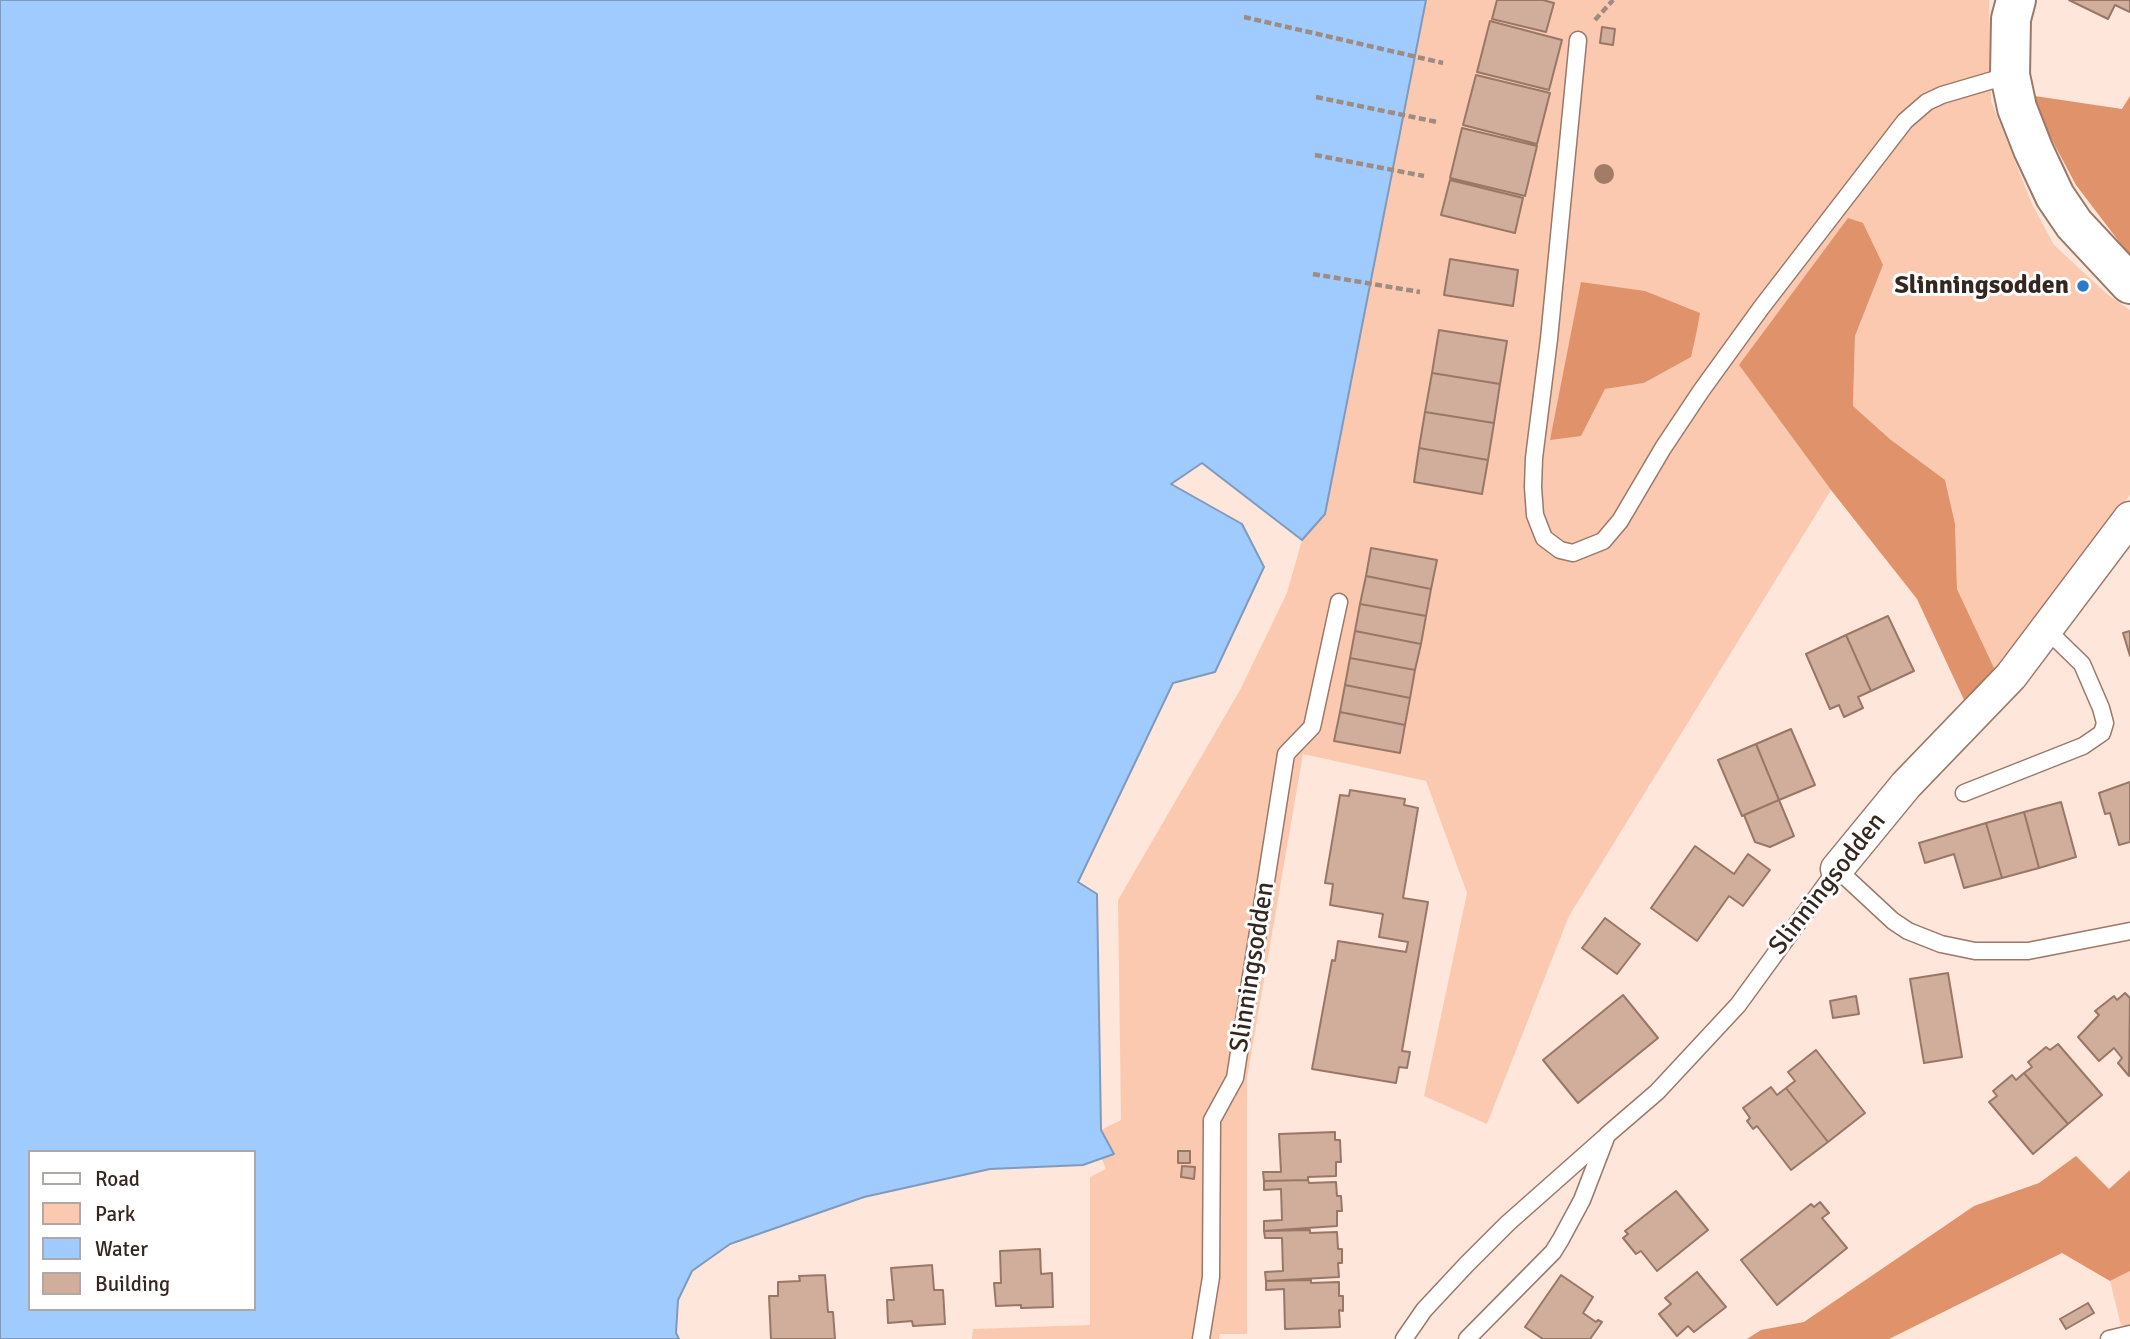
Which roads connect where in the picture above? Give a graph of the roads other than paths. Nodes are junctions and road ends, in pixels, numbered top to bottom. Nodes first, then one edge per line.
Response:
1 (2016, 0) edge
2 (1578, 40) dead end
3 (2010, 75) junction
4 (2130, 284) edge
5 (2130, 518) edge
6 (1339, 602) dead end
7 (2046, 629) junction
8 (1965, 793) dead end
9 (1837, 869) junction
10 (2130, 931) edge
11 (1607, 1135) junction
12 (2130, 1334) edge
13 (1201, 1339) edge
14 (1404, 1339) edge
15 (1467, 1339) edge
16 (2109, 1339) edge

1 - 3 street
2 - 3 lane
3 - 4 street
5 - 7 street, Slinningsodden
6 - 13 lane, Slinningsodden
7 - 8 lane
7 - 9 street, Slinningsodden
9 - 10 lane
9 - 11 lane, Slinningsodden
11 - 14 lane, Slinningsodden
11 - 15 lane, Slinningsodden
12 - 16 lane

